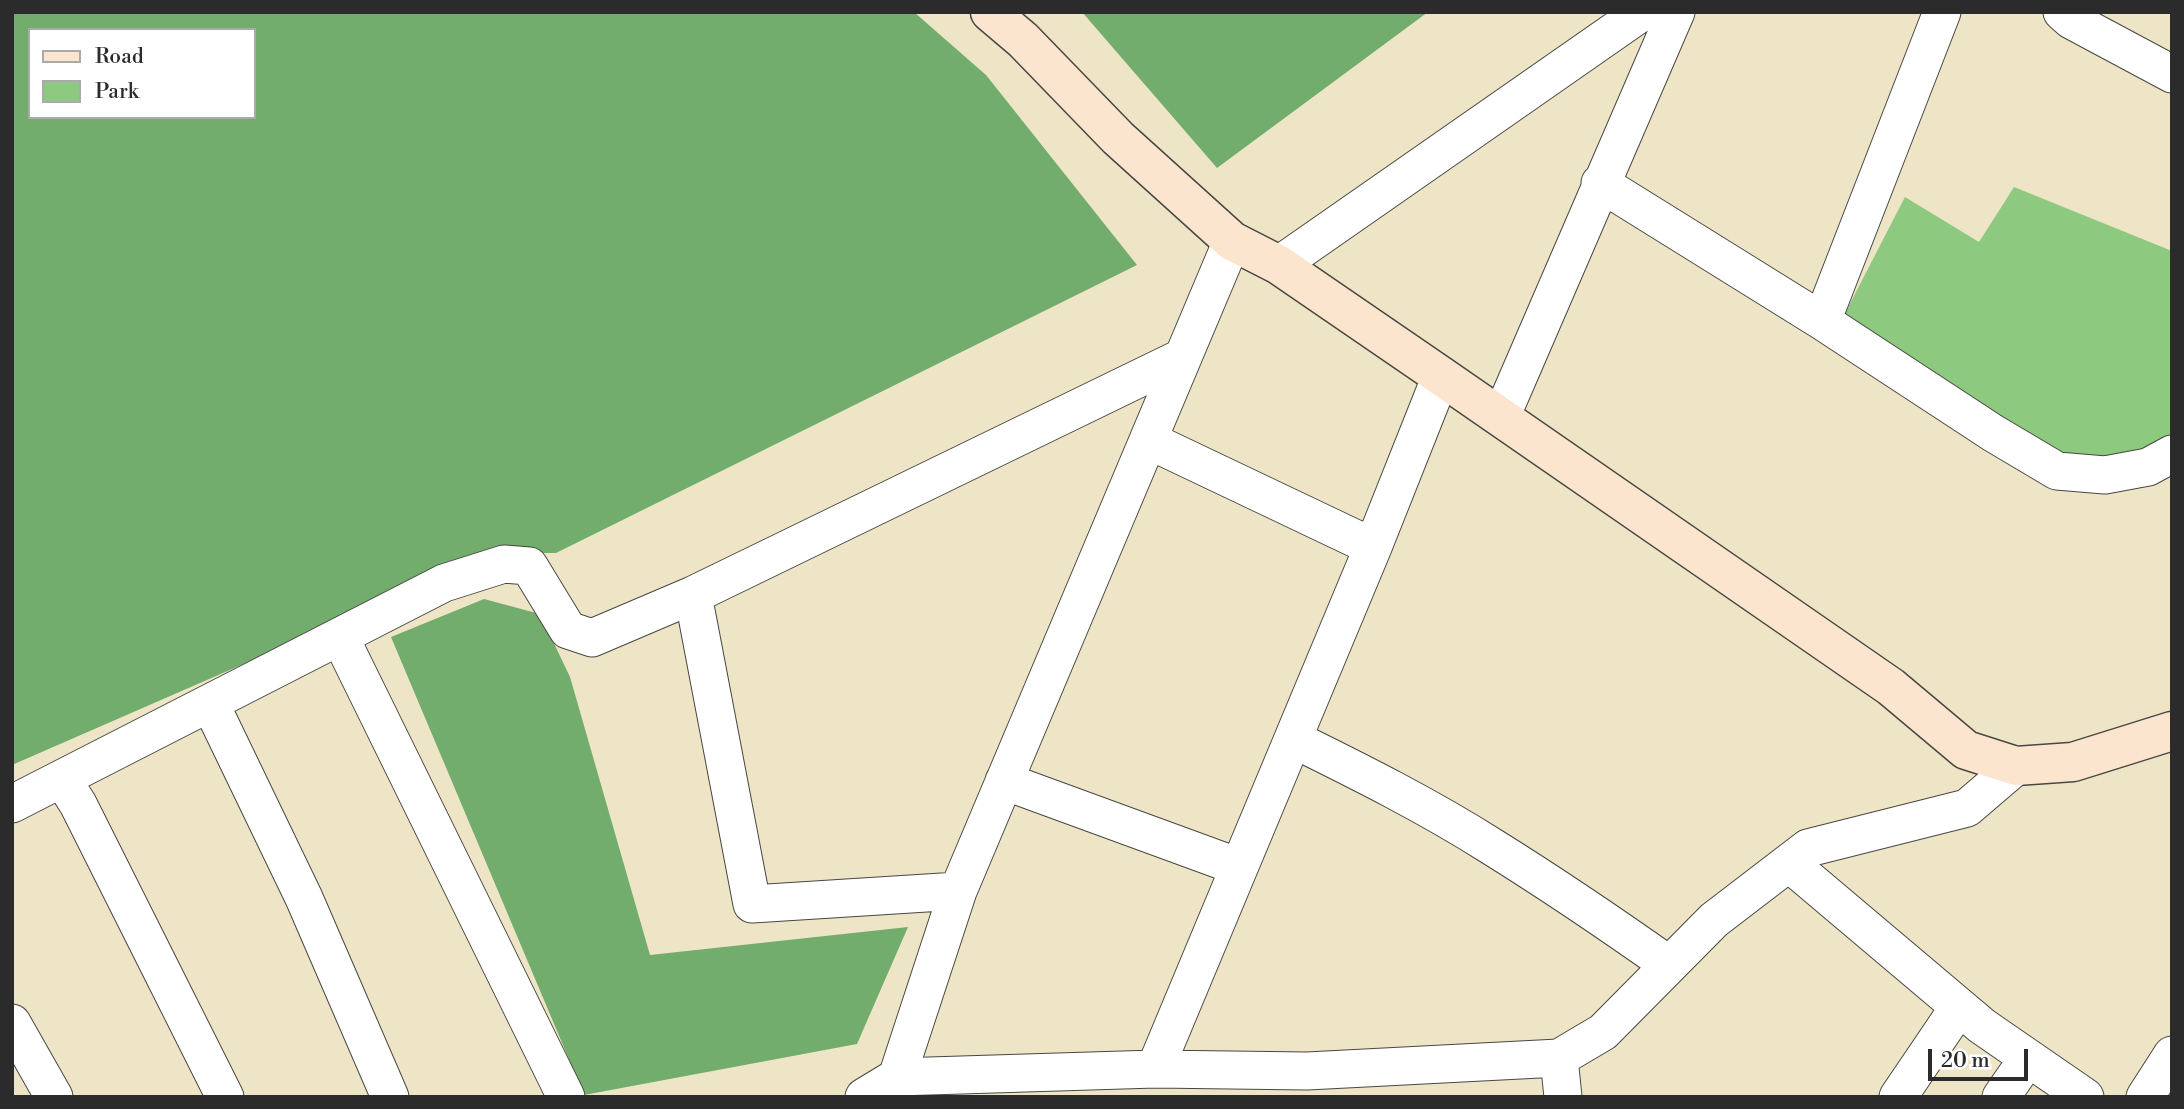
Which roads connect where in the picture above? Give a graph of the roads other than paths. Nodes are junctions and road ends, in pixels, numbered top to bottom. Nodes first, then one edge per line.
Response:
1 (990, 12) edge
2 (1642, 12) edge
3 (1676, 12) edge
4 (1942, 12) edge
5 (2062, 12) edge
6 (2172, 74) edge
7 (1601, 183) junction
8 (1232, 241) junction
9 (1279, 265) junction
10 (1822, 321) junction
11 (1183, 357) junction
12 (1441, 376) junction
13 (1500, 417) junction
14 (1148, 440) junction
15 (2172, 454) edge
16 (1373, 547) junction
17 (693, 595) junction
18 (340, 637) junction
19 (210, 703) junction
20 (2172, 731) edge
21 (1293, 738) junction
22 (2015, 766) junction
23 (62, 779) junction
24 (1004, 781) junction
25 (12, 804) edge
26 (1789, 863) junction
27 (1239, 867) junction
28 (958, 891) junction
29 (1670, 965) junction
30 (1959, 1007) junction
31 (12, 1023) edge
32 (2172, 1055) edge
33 (1559, 1058) junction
34 (2028, 1058) junction
35 (1154, 1069) junction
36 (897, 1077) junction
37 (1314, 1084) edge
38 (54, 1097) edge
39 (225, 1097) edge
40 (390, 1097) edge
41 (566, 1097) edge
42 (864, 1097) edge
43 (1563, 1097) edge
44 (1898, 1097) edge
45 (2001, 1097) edge
46 (2085, 1097) edge
47 (2146, 1097) edge

1 - 8 street
2 - 9 street
3 - 7 street
4 - 10 street
5 - 6 street
7 - 10 street
7 - 13 street
8 - 9 street
8 - 11 street
9 - 12 street
10 - 15 street
11 - 14 street
11 - 17 street
12 - 13 street
12 - 16 street
13 - 22 street
14 - 16 street
14 - 24 street
16 - 21 street
17 - 18 street
17 - 28 street
18 - 19 street
18 - 41 street
19 - 23 street
19 - 40 street
20 - 22 street
21 - 27 street
21 - 29 street
22 - 26 street
23 - 25 street
23 - 39 street
24 - 27 street
24 - 28 street
26 - 29 street
26 - 30 street
27 - 35 street
28 - 36 street
29 - 33 street
30 - 34 street
30 - 44 street
31 - 38 street
32 - 47 street
33 - 37 street
33 - 43 street
34 - 45 street
34 - 46 street
35 - 36 street
35 - 37 street
36 - 42 street

